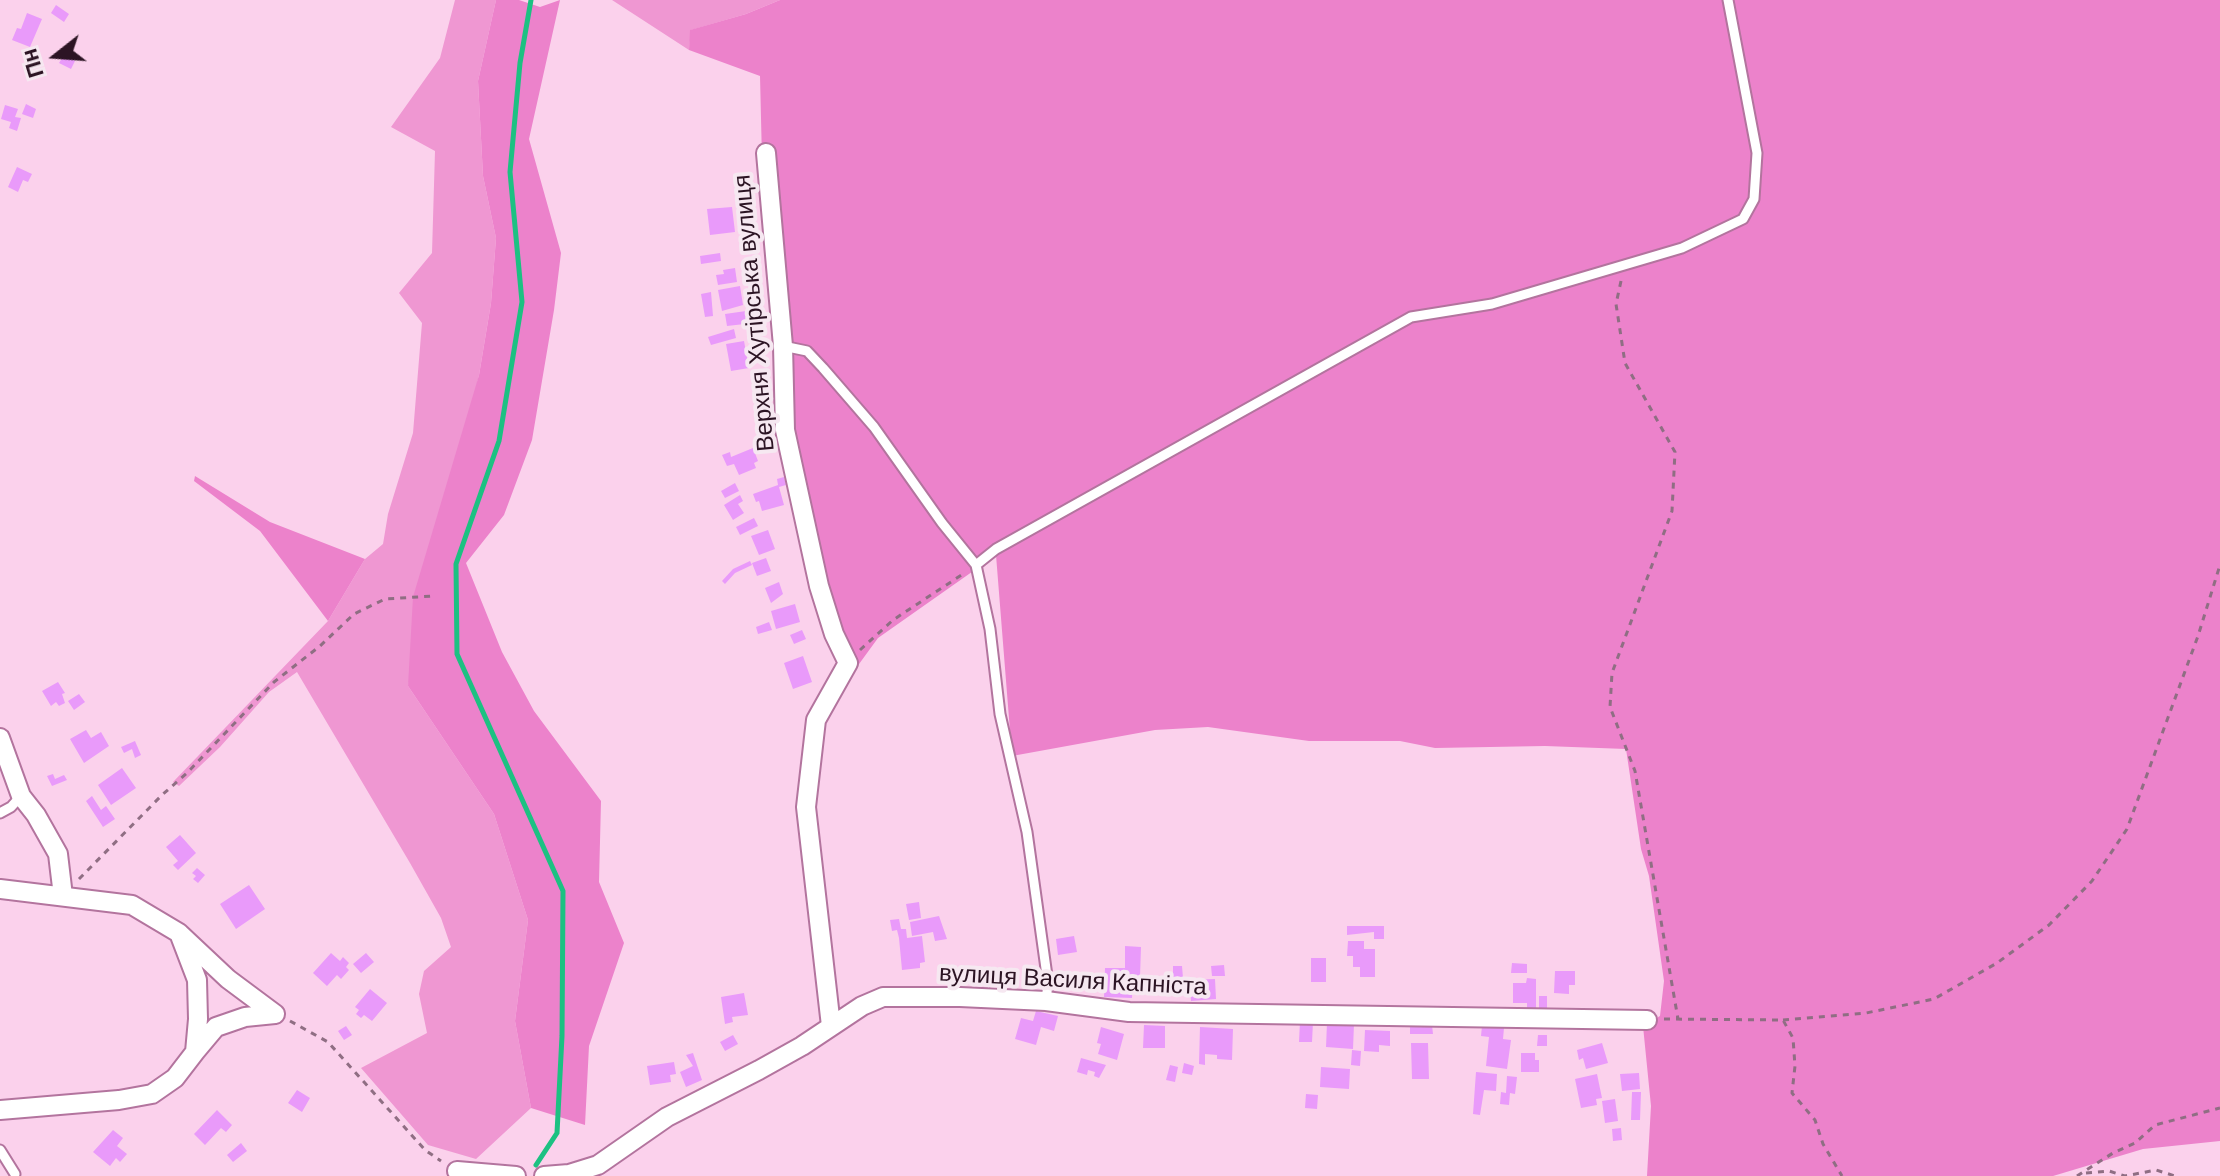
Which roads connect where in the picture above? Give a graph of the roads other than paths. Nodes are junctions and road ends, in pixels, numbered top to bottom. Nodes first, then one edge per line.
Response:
1 (1728, 0) edge
2 (766, 153) dead end
3 (783, 346) junction
4 (976, 565) junction
5 (0, 738) edge
6 (21, 796) junction
7 (0, 813) edge
8 (0, 889) edge
9 (63, 896) junction
10 (179, 933) junction
11 (1046, 1001) junction
12 (1647, 1020) road end
13 (831, 1026) junction
14 (195, 1052) junction
15 (0, 1110) edge
16 (0, 1150) edge
17 (457, 1171) road end
18 (15, 1174) dead end
19 (516, 1176) edge
20 (544, 1176) edge

1 - 4 lane
2 - 3 street, Верхня Хутірська вулиця
3 - 4 lane
3 - 13 street, Верхня Хутірська вулиця
4 - 11 lane
5 - 6 street
6 - 7 lane
6 - 9 street
8 - 9 street
9 - 10 street
10 - 14 street
10 - 14 street
11 - 12 street, вулиця Василя Капніста
11 - 13 street, вулиця Василя Капніста
13 - 20 street, вулиця Василя Капніста
14 - 15 street
16 - 18 lane
17 - 19 street

